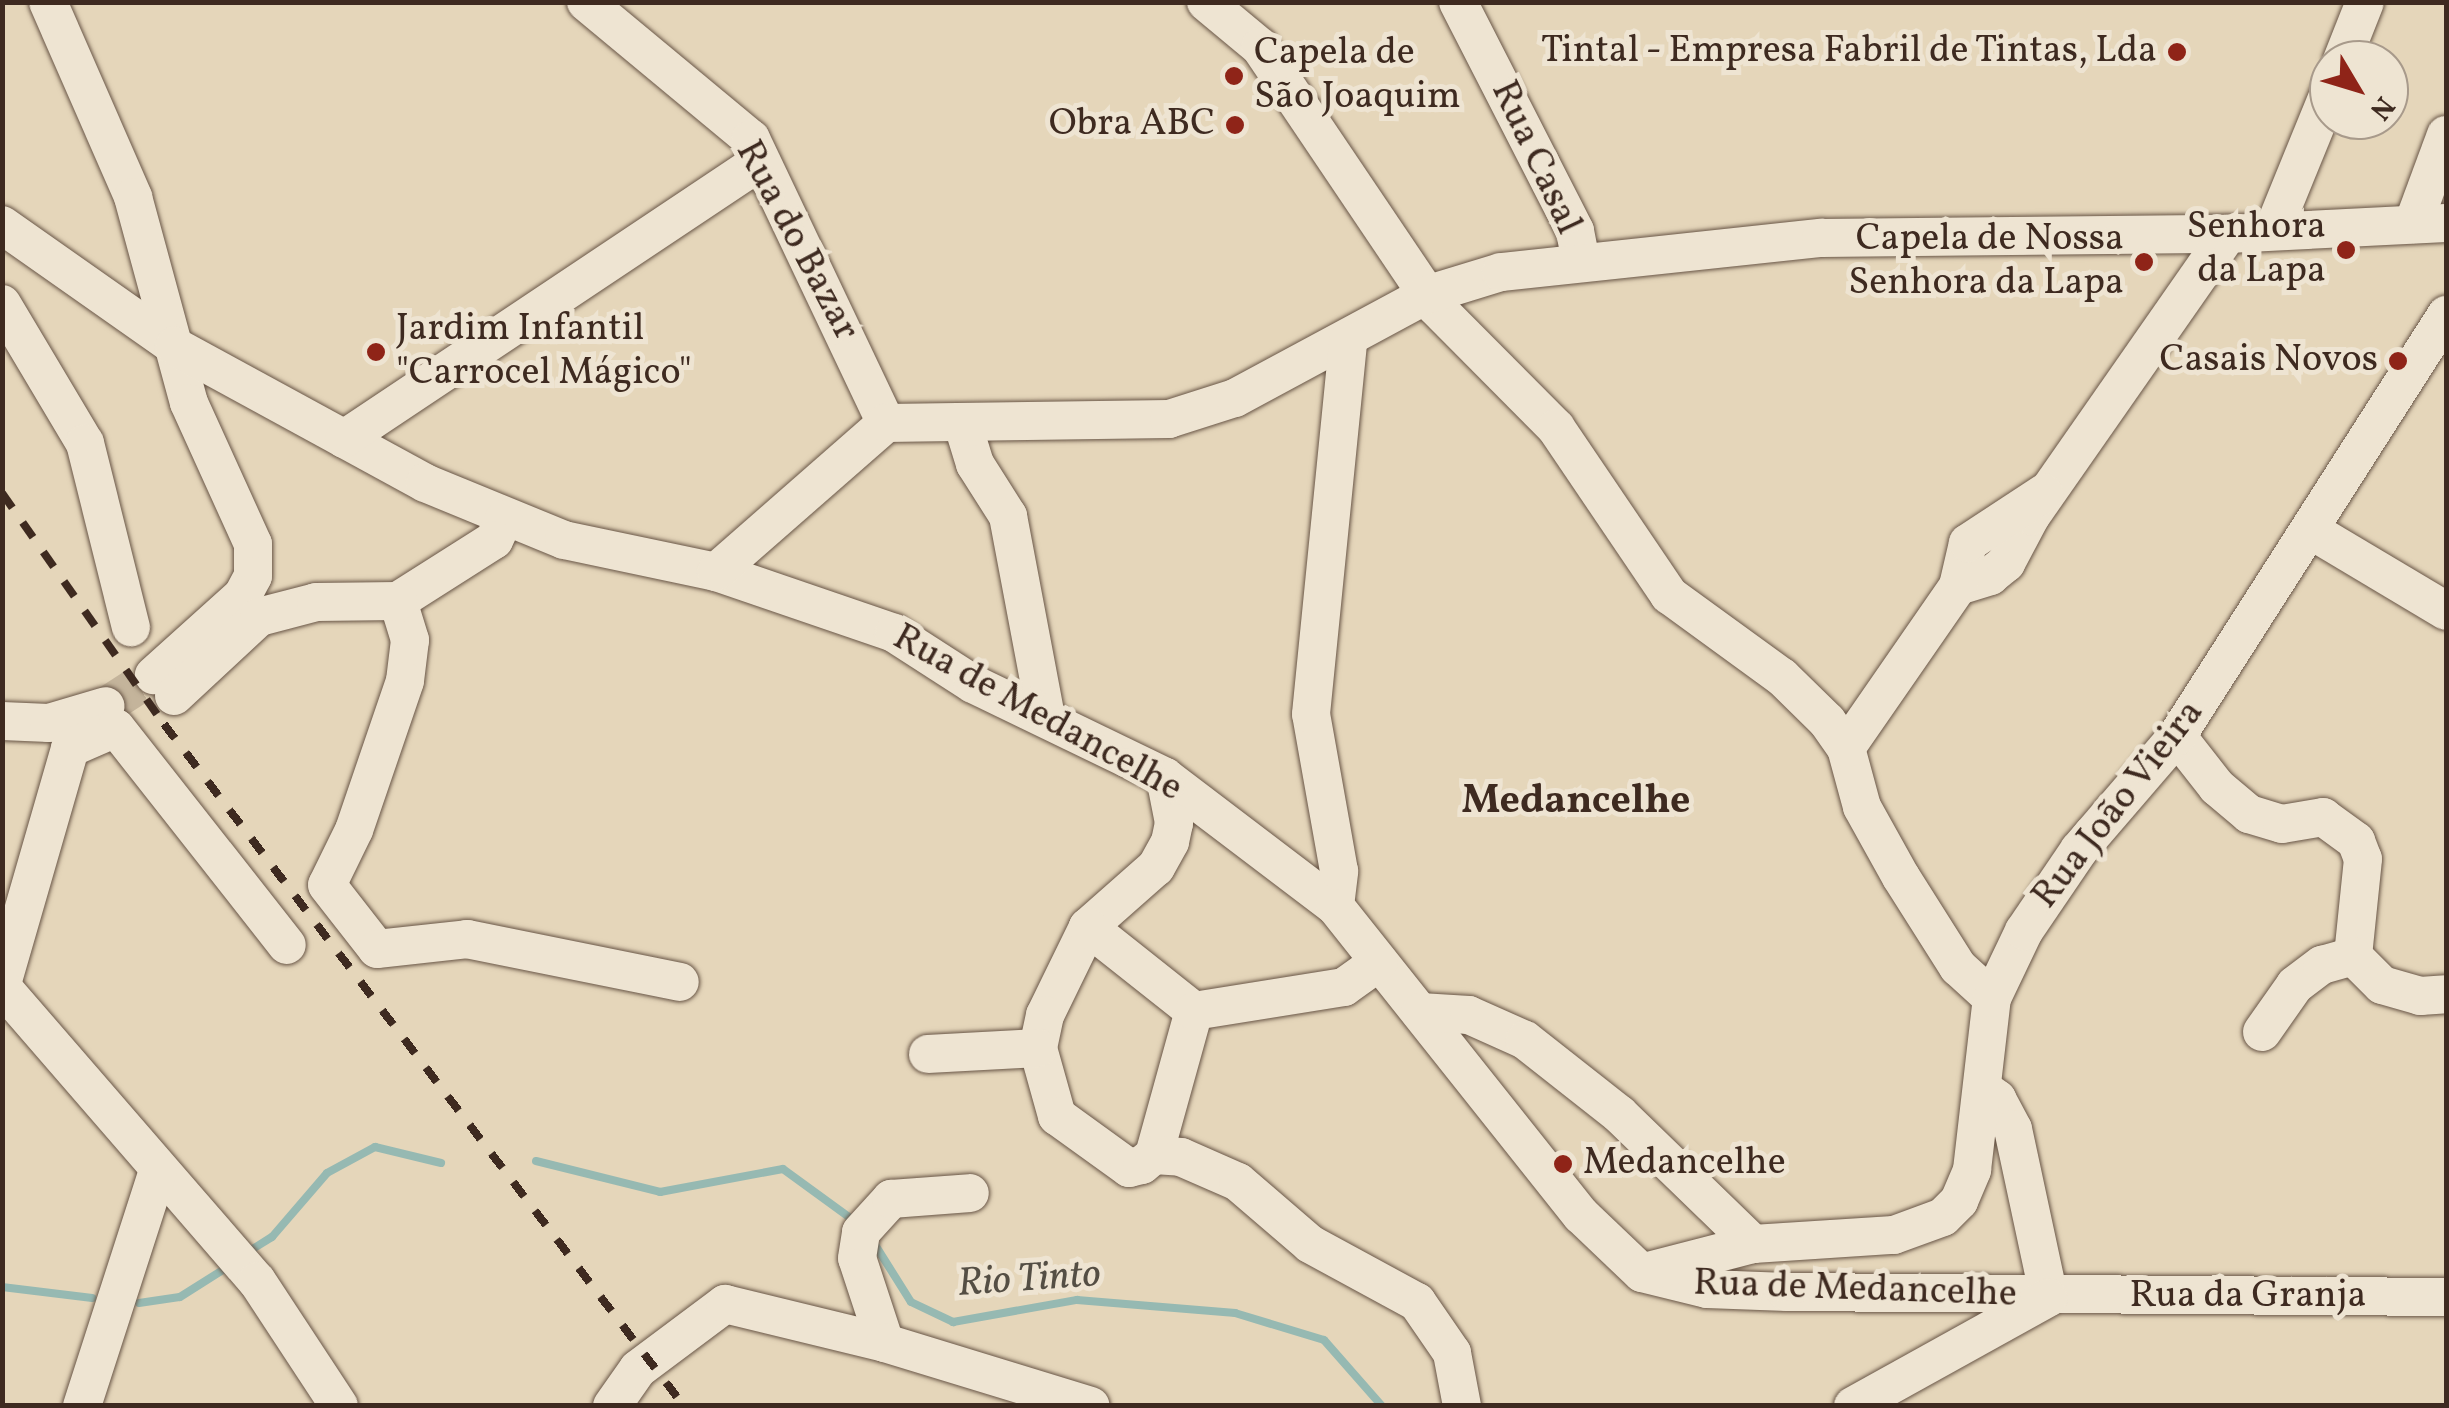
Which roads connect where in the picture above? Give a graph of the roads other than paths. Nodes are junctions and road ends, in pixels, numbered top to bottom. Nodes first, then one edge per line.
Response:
1 (48, 2) edge
2 (586, 2) edge
3 (1206, 2) edge
4 (1458, 2) edge
5 (2366, 2) edge
6 (2350, 40) edge
7 (2446, 135) edge
8 (2310, 140) edge
9 (758, 158) junction
10 (2430, 223) edge
11 (2, 225) edge
12 (2274, 228) junction
13 (2228, 234) junction
14 (1581, 261) junction
15 (1426, 294) junction
16 (2, 304) edge
17 (2446, 316) edge
18 (1348, 341) junction
19 (174, 346) junction
20 (886, 424) junction
21 (963, 425) junction
22 (344, 439) junction
23 (504, 519) junction
24 (2312, 532) junction
25 (716, 572) junction
26 (398, 601) junction
27 (2446, 611) edge
28 (131, 627) dead end
29 (2, 700) edge
30 (106, 706) tunnel mouth
31 (1046, 717) junction
32 (2, 719) edge
33 (2177, 736) junction
34 (2, 740) edge
35 (70, 748) junction
36 (1846, 748) junction
37 (1165, 777) junction
38 (1335, 906) junction
39 (1088, 927) junction
40 (286, 944) dead end
41 (2353, 956) junction
42 (1379, 962) junction
43 (680, 982) dead end
44 (2, 986) edge
45 (2446, 994) edge
46 (1992, 998) junction
47 (1194, 1011) junction
48 (1420, 1012) junction
49 (2262, 1032) dead end
50 (1038, 1048) junction
51 (928, 1054) dead end
52 (1982, 1088) junction
53 (1154, 1155) junction
54 (158, 1170) junction
55 (970, 1193) dead end
56 (1753, 1244) junction
57 (1642, 1273) junction
58 (2049, 1297) junction
59 (2446, 1297) edge
60 (885, 1343) junction
61 (619, 1394) edge
62 (82, 1406) edge
63 (339, 1406) edge
64 (1090, 1406) edge
65 (1462, 1406) edge
66 (1853, 1406) edge

1 - 19 street
2 - 9 street, Rua do Bazar
3 - 15 street
4 - 14 street, Rua Casal
5 - 6 street
7 - 10 street
8 - 12 street
9 - 20 street, Rua do Bazar
9 - 22 street
10 - 12 street
11 - 19 street, Rua de Medancelhe
12 - 13 street
13 - 14 street
13 - 36 street
14 - 15 street
15 - 18 street
15 - 36 street
16 - 28 street
17 - 24 street, Rua João Vieira
18 - 21 street
18 - 38 street
19 - 22 street, Rua de Medancelhe
19 - 26 street
20 - 21 street
20 - 25 street
21 - 31 street
22 - 23 street, Rua de Medancelhe
23 - 25 street, Rua de Medancelhe
23 - 26 street
24 - 27 street
24 - 33 street, Rua João Vieira
25 - 31 street, Rua de Medancelhe
26 - 43 street
29 - 32 street
30 - 32 street
31 - 37 street, Rua de Medancelhe
33 - 41 street
33 - 46 street, Rua João Vieira
34 - 35 street
35 - 40 street
35 - 44 street
36 - 46 street
37 - 38 street, Rua de Medancelhe
37 - 39 street
38 - 42 street, Rua de Medancelhe
39 - 47 street
39 - 50 street
41 - 45 street
41 - 49 street
42 - 47 street
42 - 48 street, Rua de Medancelhe
44 - 54 street
46 - 52 street, Rua João Vieira
47 - 53 street
48 - 56 street
48 - 57 street, Rua de Medancelhe
50 - 51 street
50 - 53 street
52 - 56 street, Rua João Vieira
52 - 58 street
53 - 65 street
54 - 62 street
54 - 63 street
55 - 60 street
56 - 57 street, Rua João Vieira
57 - 58 street, Rua de Medancelhe
58 - 59 street, Rua da Granja
58 - 66 street
60 - 61 street
60 - 64 street

